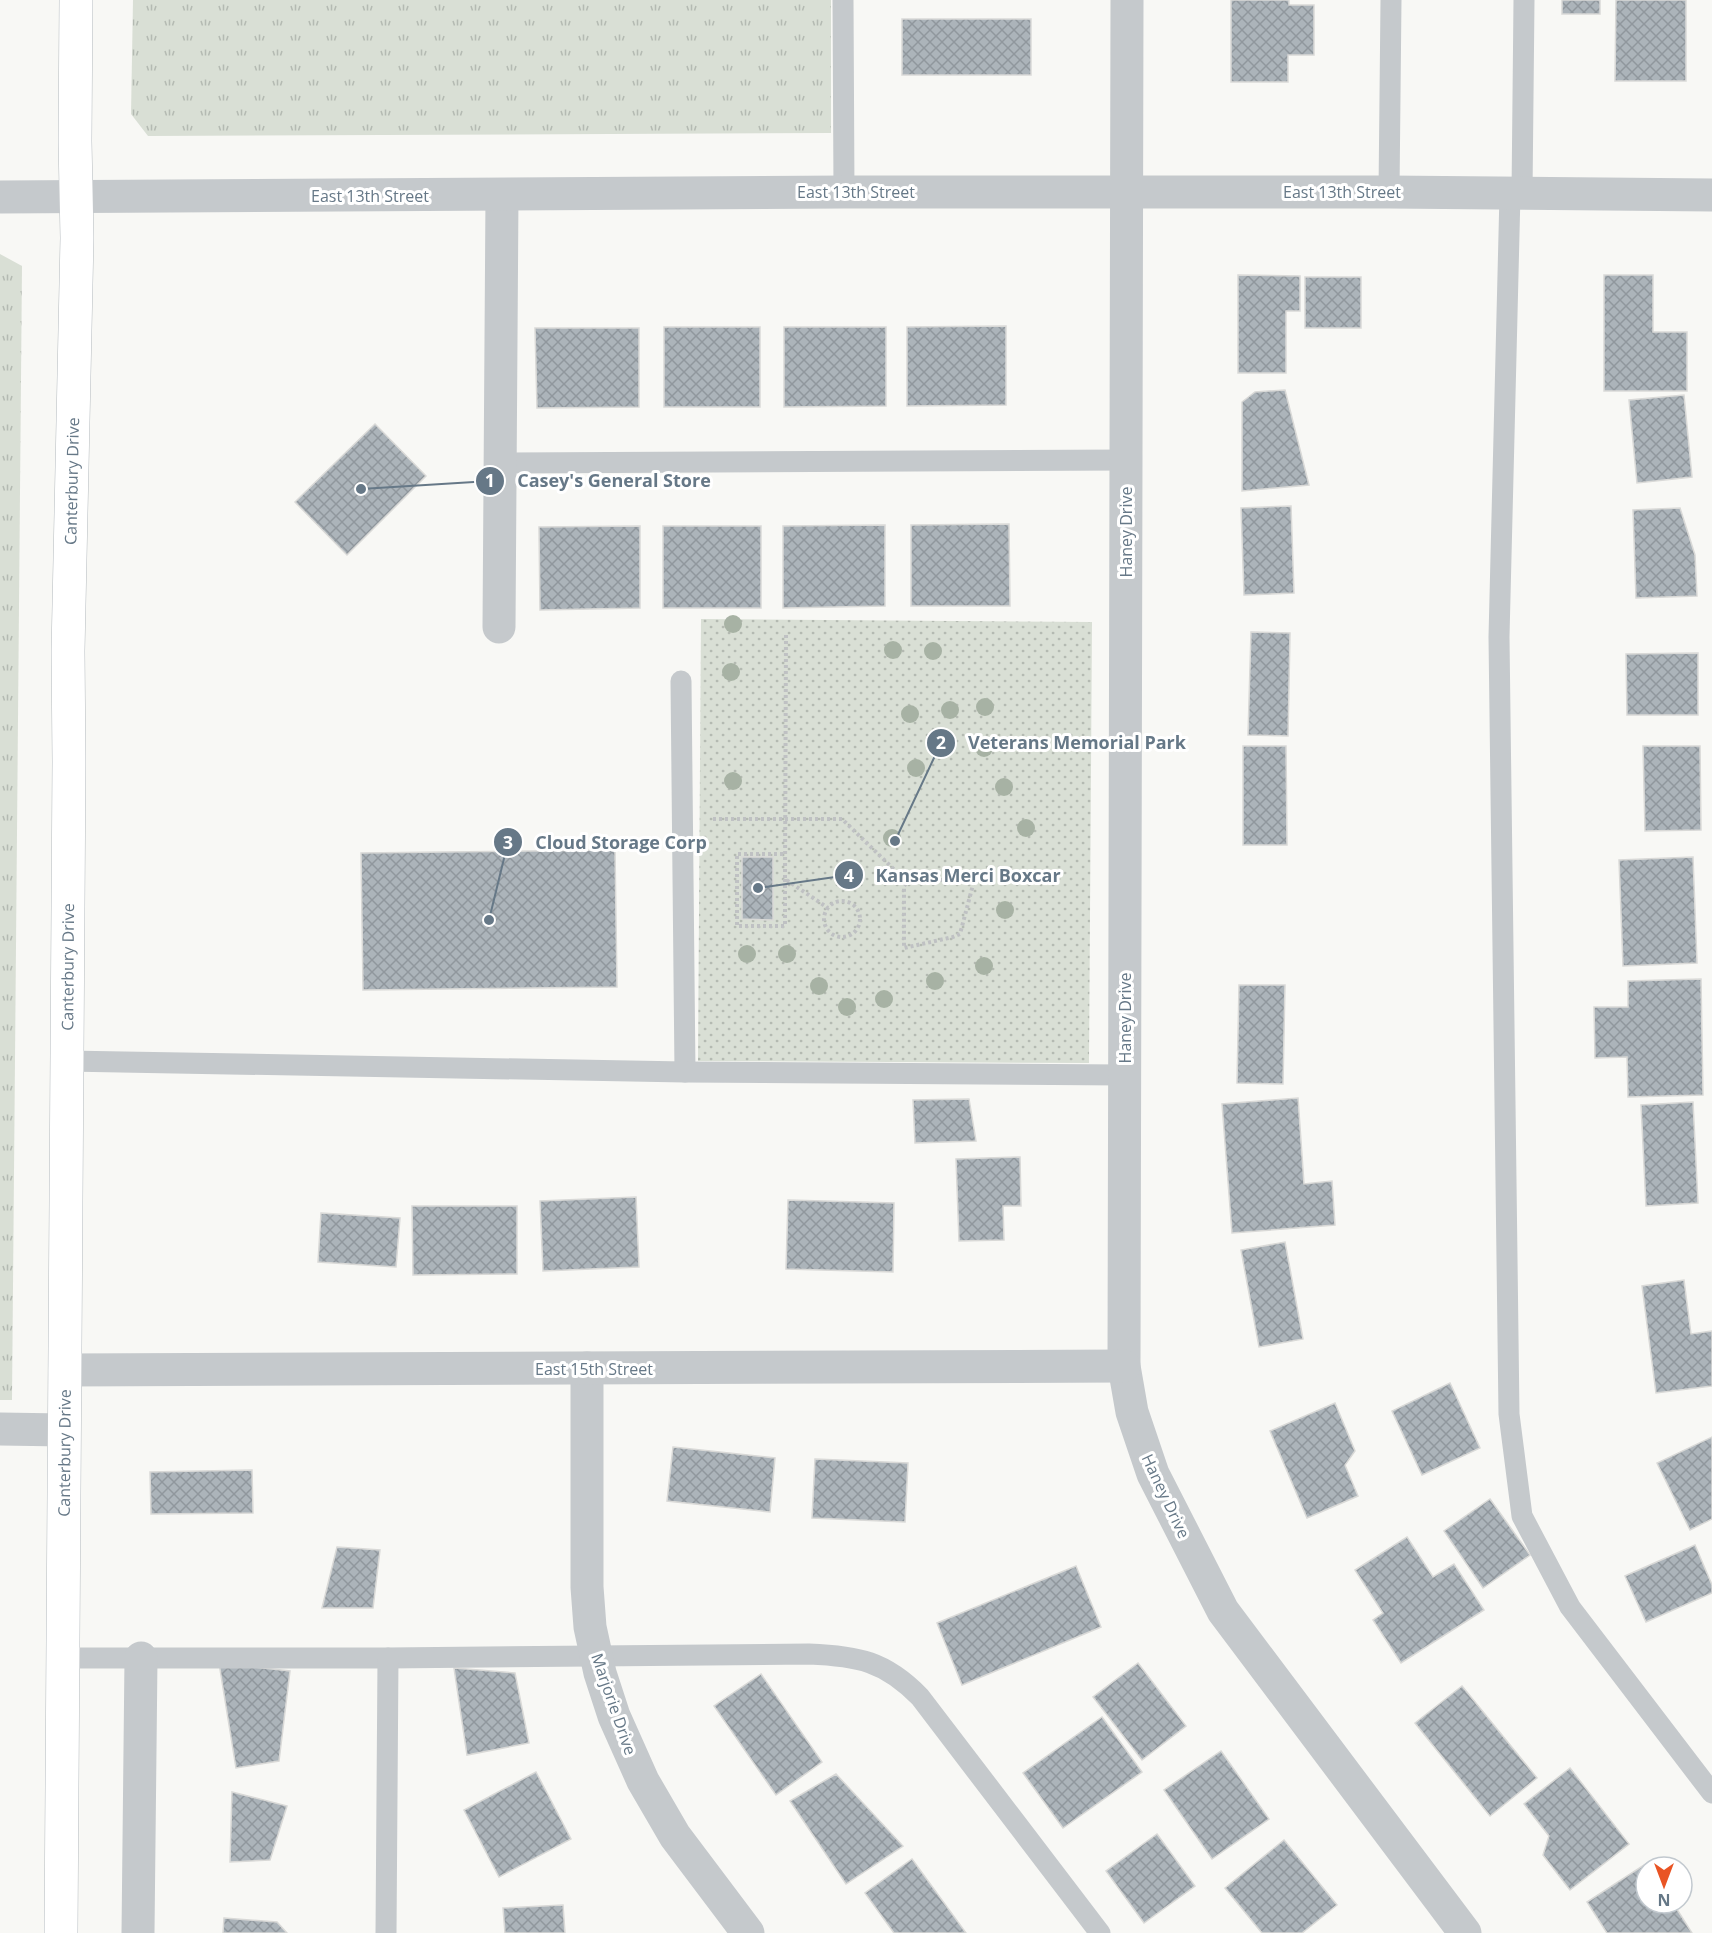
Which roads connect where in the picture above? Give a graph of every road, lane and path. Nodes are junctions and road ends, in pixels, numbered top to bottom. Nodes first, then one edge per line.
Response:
1 (76, 0) edge
2 (843, 0) edge
3 (1127, 0) edge
4 (1391, 0) edge
5 (1524, 0) edge
6 (844, 192) junction
7 (1389, 192) junction
8 (1127, 193) junction
9 (1516, 194) junction
10 (502, 195) junction
11 (1712, 195) edge
12 (0, 197) edge
13 (76, 197) junction
14 (1126, 460) junction
15 (500, 463) junction
16 (499, 627) dead end
17 (786, 635) dead end
18 (681, 681) dead end
19 (786, 818) junction
20 (682, 819) junction
21 (785, 854) junction
22 (785, 879) junction
23 (907, 882) junction
24 (828, 908) junction
25 (66, 1061) junction
26 (685, 1072) junction
27 (1124, 1075) junction
28 (1124, 1366) junction
29 (587, 1368) junction
30 (65, 1370) junction
31 (0, 1429) edge
32 (64, 1430) junction
33 (596, 1655) junction
34 (63, 1658) junction
35 (141, 1658) junction
36 (388, 1658) junction
37 (1712, 1793) edge
38 (61, 1933) edge
39 (138, 1933) edge
40 (386, 1933) edge
41 (748, 1933) edge
42 (1100, 1933) edge
43 (1465, 1933) edge

1 - 13 main road, Canterbury Drive
2 - 6 lane
3 - 8 street, Haney Drive
4 - 7 lane
5 - 9 lane
6 - 8 street, East 13th Street
6 - 10 street, East 13th Street
7 - 8 street, East 13th Street
7 - 9 street, East 13th Street
8 - 14 street, Haney Drive
9 - 11 street, East 13th Street
9 - 37 lane
10 - 13 street, East 13th Street
10 - 15 street
12 - 13 street, East 13th Street
13 - 25 main road, Canterbury Drive
14 - 15 lane
14 - 27 street, Haney Drive
15 - 16 street
17 - 19 path
18 - 20 lane
19 - 20 path
19 - 21 path
19 - 23 path
20 - 26 lane
21 - 22 path
21 - 22 path
22 - 24 path
23 - 23 path
24 - 24 path
25 - 26 lane
25 - 30 main road, Canterbury Drive
26 - 27 lane
27 - 28 street, Haney Drive
28 - 29 street, East 15th Street
28 - 43 street, Haney Drive
29 - 30 street, East 15th Street
29 - 33 street, Marjorie Drive
30 - 32 main road, Canterbury Drive
31 - 32 street
32 - 34 main road, Canterbury Drive
33 - 36 lane
33 - 41 street, Marjorie Drive
33 - 42 lane
34 - 35 lane
34 - 38 main road, Canterbury Drive
35 - 36 lane
35 - 39 street
36 - 40 lane

